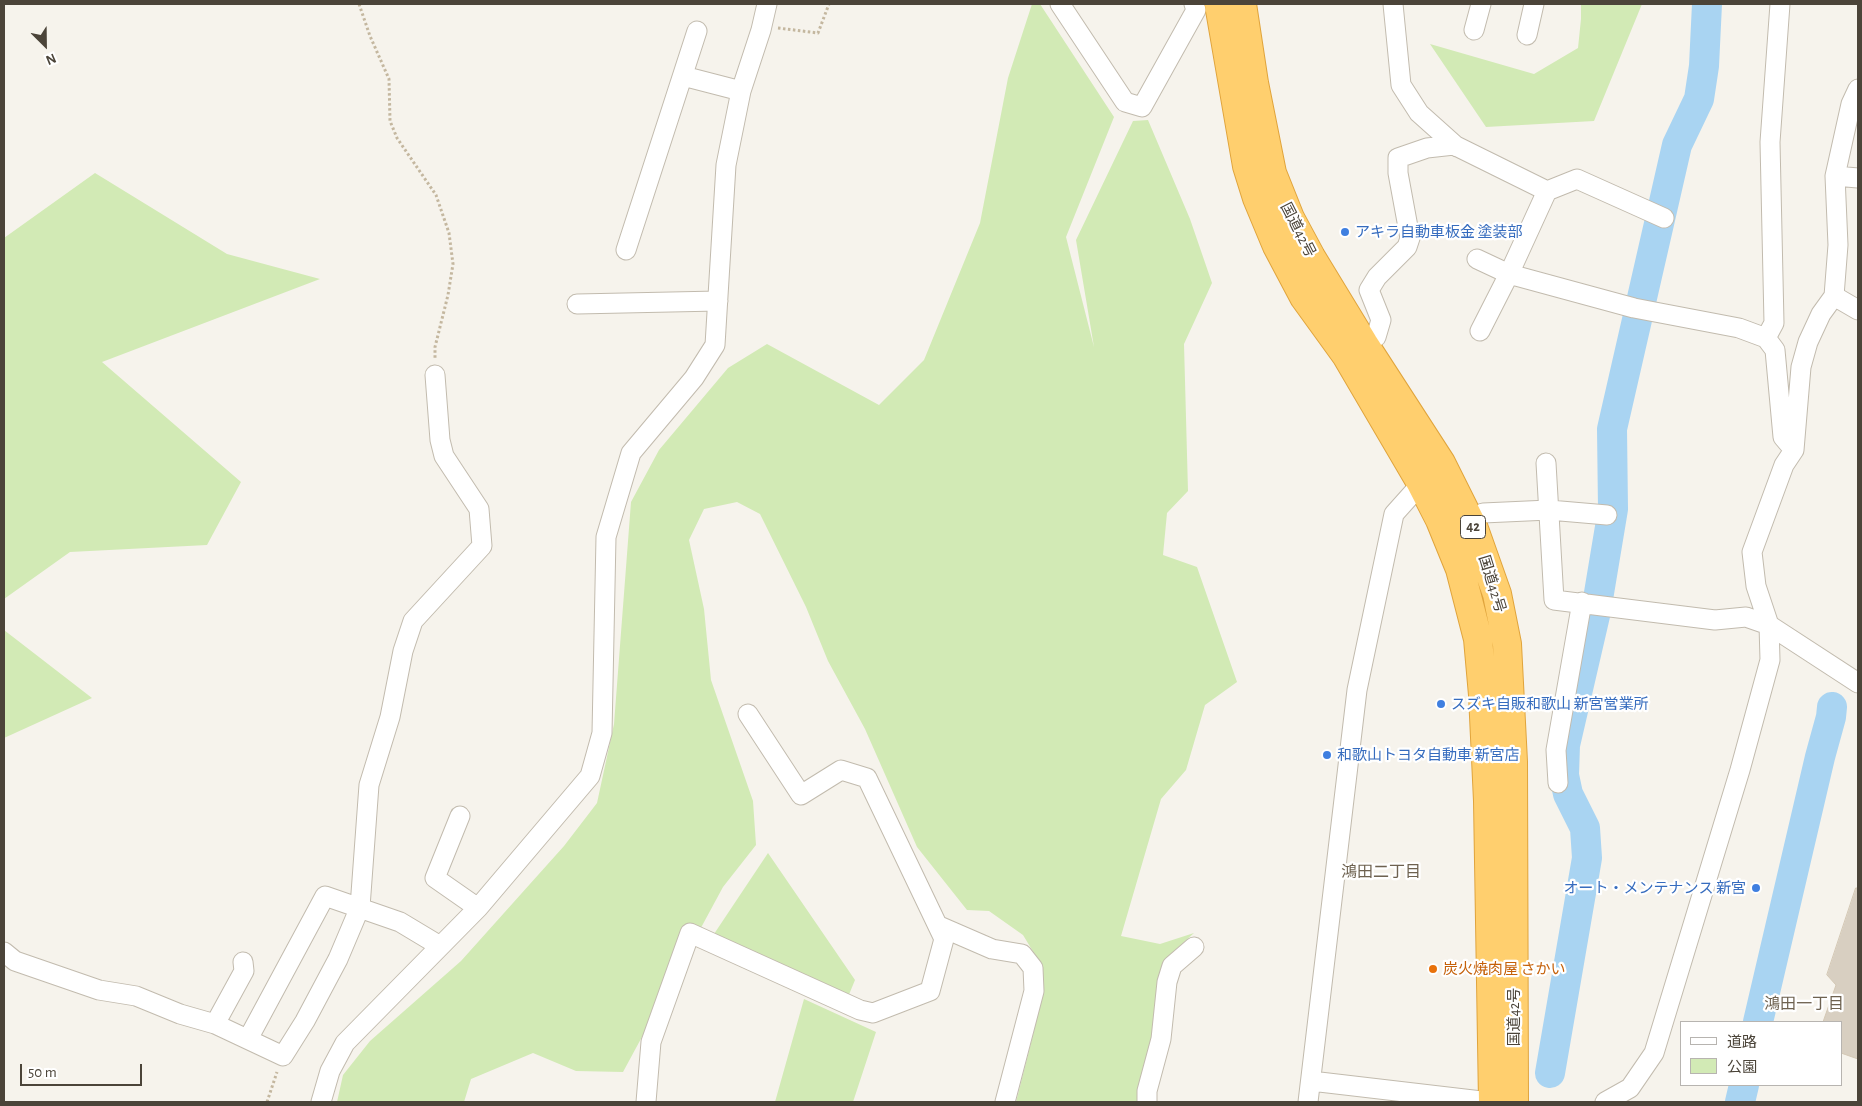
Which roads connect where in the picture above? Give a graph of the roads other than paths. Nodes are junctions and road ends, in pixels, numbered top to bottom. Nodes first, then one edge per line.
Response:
1 (767, 4) edge
2 (1060, 4) edge
3 (1194, 4) edge
4 (1219, 4) edge
5 (1242, 4) edge
6 (1393, 4) edge
7 (1481, 4) edge
8 (1534, 4) edge
9 (1780, 4) edge
10 (1474, 30) dead end
11 (697, 31) dead end
12 (1527, 35) dead end
13 (683, 76) junction
14 (1858, 89) edge
15 (741, 91) junction
16 (1458, 147) junction
17 (1835, 176) junction
18 (1858, 178) edge
19 (1547, 191) junction
20 (1664, 218) dead end
21 (626, 250) dead end
22 (1477, 259) dead end
23 (1509, 274) junction
24 (1834, 296) junction
25 (718, 301) junction
26 (577, 304) dead end
27 (1858, 310) edge
28 (1480, 331) dead end
29 (1766, 338) junction
30 (1355, 350) junction
31 (434, 375) road end
32 (1794, 450) junction
33 (1441, 462) junction
34 (1546, 463) dead end
35 (1421, 483) junction
36 (1549, 510) junction
37 (1483, 513) dead end
38 (1607, 515) dead end
39 (1583, 602) junction
40 (1769, 625) junction
41 (1858, 683) edge
42 (748, 714) dead end
43 (1558, 783) dead end
44 (460, 816) dead end
45 (360, 907) junction
46 (478, 908) junction
47 (939, 926) junction
48 (440, 946) junction
49 (1194, 947) dead end
50 (4, 952) edge
51 (243, 962) dead end
52 (215, 1024) junction
53 (248, 1039) junction
54 (1311, 1081) junction
55 (1614, 1100) edge
56 (321, 1102) edge
57 (646, 1102) edge
58 (1005, 1102) edge
59 (1147, 1102) edge
60 (1308, 1102) edge
61 (1492, 1102) edge
62 (1514, 1102) edge

1 - 15 street
2 - 3 street
4 - 30 highway, 国道42号 / 42
5 - 30 highway, 国道42号 / 42
6 - 16 street
7 - 10 street
8 - 12 street
9 - 29 street
11 - 13 street
13 - 15 street
13 - 21 street
14 - 17 street
15 - 25 street
16 - 19 street
16 - 30 street
17 - 18 street
17 - 24 street
19 - 20 street
19 - 23 street
22 - 23 street
23 - 28 street
23 - 29 street
24 - 27 street
24 - 32 street
25 - 26 street
25 - 46 street
29 - 32 street
30 - 33 highway, 国道42号 / 42
30 - 35 highway, 国道42号 / 42
31 - 45 street
32 - 40 street
33 - 35 street
33 - 62 highway, 国道42号 / 42
34 - 36 street
35 - 54 street
35 - 61 highway, 国道42号 / 42
36 - 37 street
36 - 38 street
36 - 39 street
39 - 40 street
39 - 43 street
40 - 41 street
40 - 55 street
42 - 47 street
44 - 46 street
45 - 48 street
45 - 53 street
45 - 53 street
46 - 48 street
47 - 57 street
47 - 58 street
48 - 56 street
49 - 59 street
50 - 52 street
51 - 52 street
52 - 53 street
54 - 60 street
54 - 61 street

